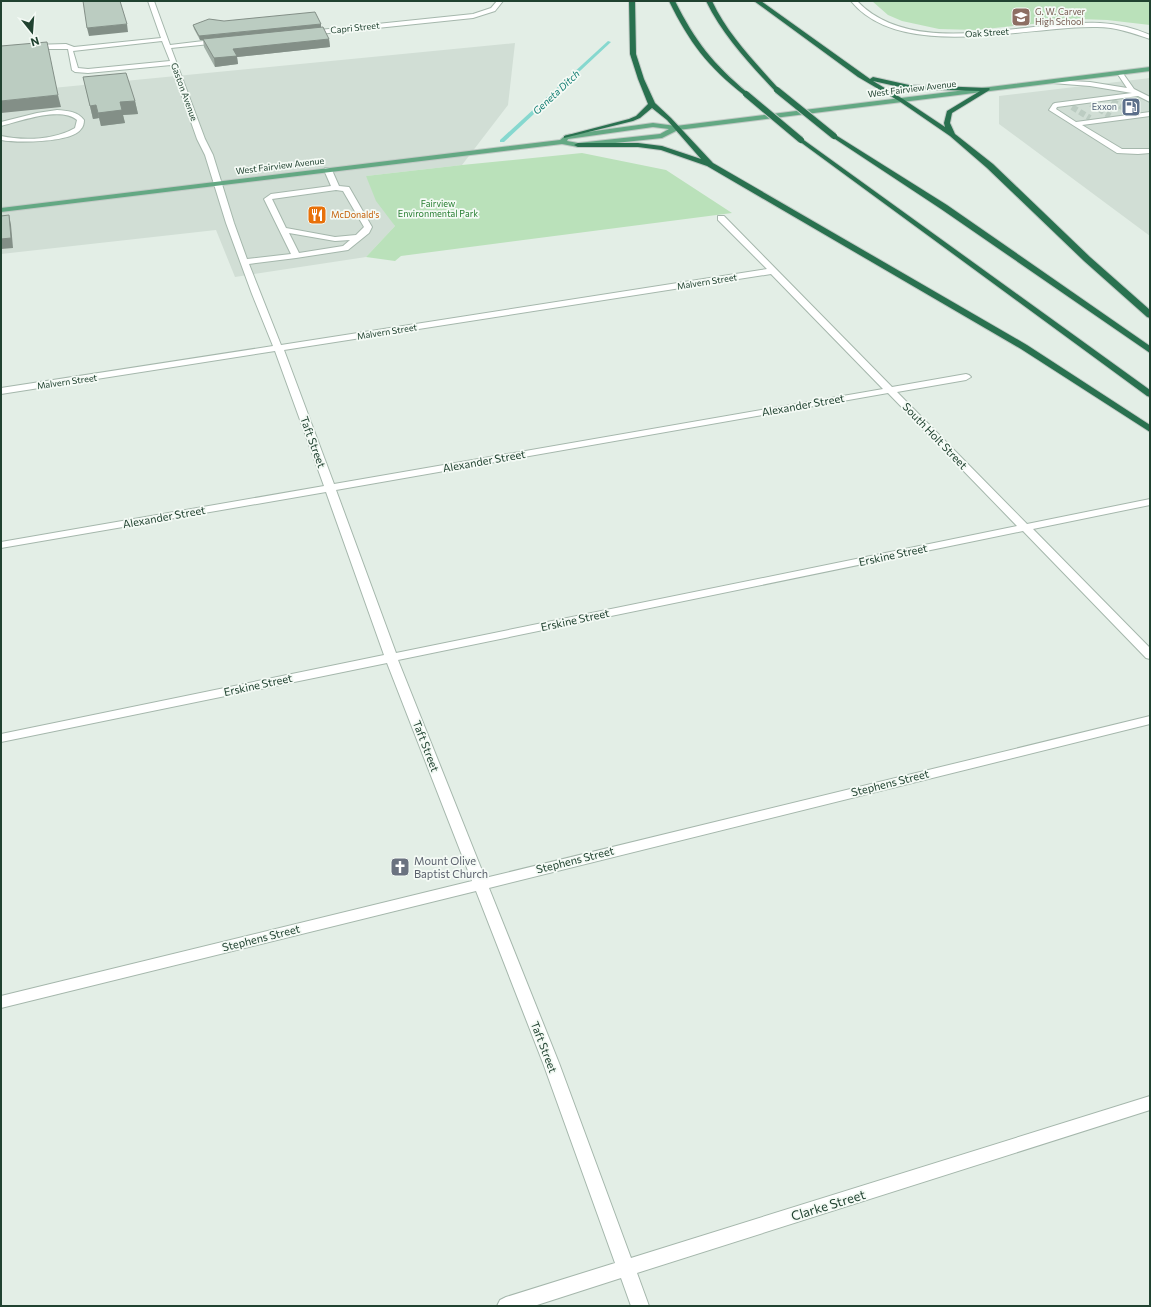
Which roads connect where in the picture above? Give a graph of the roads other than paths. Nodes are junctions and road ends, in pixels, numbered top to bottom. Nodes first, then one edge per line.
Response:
1 (151, 1) edge
2 (500, 1) edge
3 (632, 1) edge
4 (672, 1) edge
5 (709, 1) edge
6 (757, 1) edge
7 (854, 1) edge
8 (304, 33) edge
9 (1150, 37) edge
10 (165, 39) junction
11 (226, 41) edge
12 (168, 47) junction
13 (25, 48) edge
14 (74, 49) junction
15 (174, 63) junction
16 (1150, 69) edge
17 (1120, 72) junction
18 (860, 76) junction
19 (1052, 81) junction
20 (987, 89) junction
21 (1132, 91) junction
22 (1138, 94) junction
23 (901, 100) junction
24 (1150, 100) edge
25 (652, 104) junction
26 (1150, 114) edge
27 (1, 124) edge
28 (1074, 124) junction
29 (676, 128) junction
30 (952, 135) junction
31 (1, 138) edge
32 (564, 140) junction
33 (578, 145) junction
34 (1150, 150) edge
35 (710, 165) junction
36 (328, 170) junction
37 (217, 183) junction
38 (336, 188) junction
39 (1, 210) edge
40 (721, 218) dead end
41 (284, 230) junction
42 (358, 237) junction
43 (296, 256) junction
44 (245, 262) junction
45 (773, 271) junction
46 (1150, 315) edge
47 (279, 349) junction
48 (1150, 350) edge
49 (966, 377) dead end
50 (890, 390) junction
51 (1, 391) edge
52 (1150, 394) edge
53 (1150, 429) edge
54 (330, 488) junction
55 (1150, 502) edge
56 (1025, 528) junction
57 (1, 545) edge
58 (1150, 655) edge
59 (392, 657) junction
60 (1150, 720) edge
61 (1, 738) edge
62 (479, 884) junction
63 (1, 1002) edge
64 (1150, 1103) edge
65 (626, 1268) junction
66 (506, 1306) edge
67 (640, 1306) edge

1 - 10 street, Gaston Avenue
2 - 8 street, Capri Street
3 - 25 highway
4 - 52 highway, bridge
5 - 48 highway, bridge
6 - 18 highway
7 - 9 street, Oak Street
10 - 12 street, Gaston Avenue
10 - 14 street
11 - 12 street
12 - 15 street, Gaston Avenue
13 - 14 street
14 - 15 street
15 - 37 street, Gaston Avenue
16 - 17 main road, West Fairview Avenue
17 - 19 main road, West Fairview Avenue
17 - 21 street
18 - 20 highway
18 - 23 highway
19 - 20 main road, West Fairview Avenue
19 - 21 street
20 - 23 main road, West Fairview Avenue
20 - 30 highway
21 - 22 street
22 - 24 street
22 - 28 street
23 - 29 main road, West Fairview Avenue
23 - 30 highway
25 - 29 highway
25 - 32 highway
26 - 28 street
27 - 31 street
28 - 34 street
29 - 32 main road, West Fairview Avenue
29 - 33 main road, West Fairview Avenue
29 - 35 highway
30 - 46 highway
32 - 33 main road, West Fairview Avenue
32 - 36 main road, West Fairview Avenue
33 - 35 highway
35 - 53 highway
36 - 37 main road, West Fairview Avenue
36 - 38 street
37 - 39 main road, West Fairview Avenue
37 - 44 street, Taft Street
38 - 41 street
38 - 42 street
40 - 45 street, South Holt Street
41 - 42 street
41 - 43 street
42 - 43 street
43 - 44 street
44 - 47 street, Taft Street
45 - 47 street, Malvern Street
45 - 50 street, South Holt Street
47 - 51 street, Malvern Street
47 - 54 street, Taft Street
49 - 50 street, Alexander Street
50 - 54 street, Alexander Street
50 - 56 street, South Holt Street
54 - 57 street, Alexander Street
54 - 59 street, Taft Street
55 - 56 street, Erskine Street
56 - 58 street, South Holt Street
56 - 59 street, Erskine Street
59 - 61 street, Erskine Street
59 - 62 street, Taft Street
60 - 62 street, Stephens Street
62 - 63 street, Stephens Street
62 - 65 street, Taft Street
64 - 65 street, Clarke Street
65 - 66 street, Clarke Street
65 - 67 street, Taft Street

